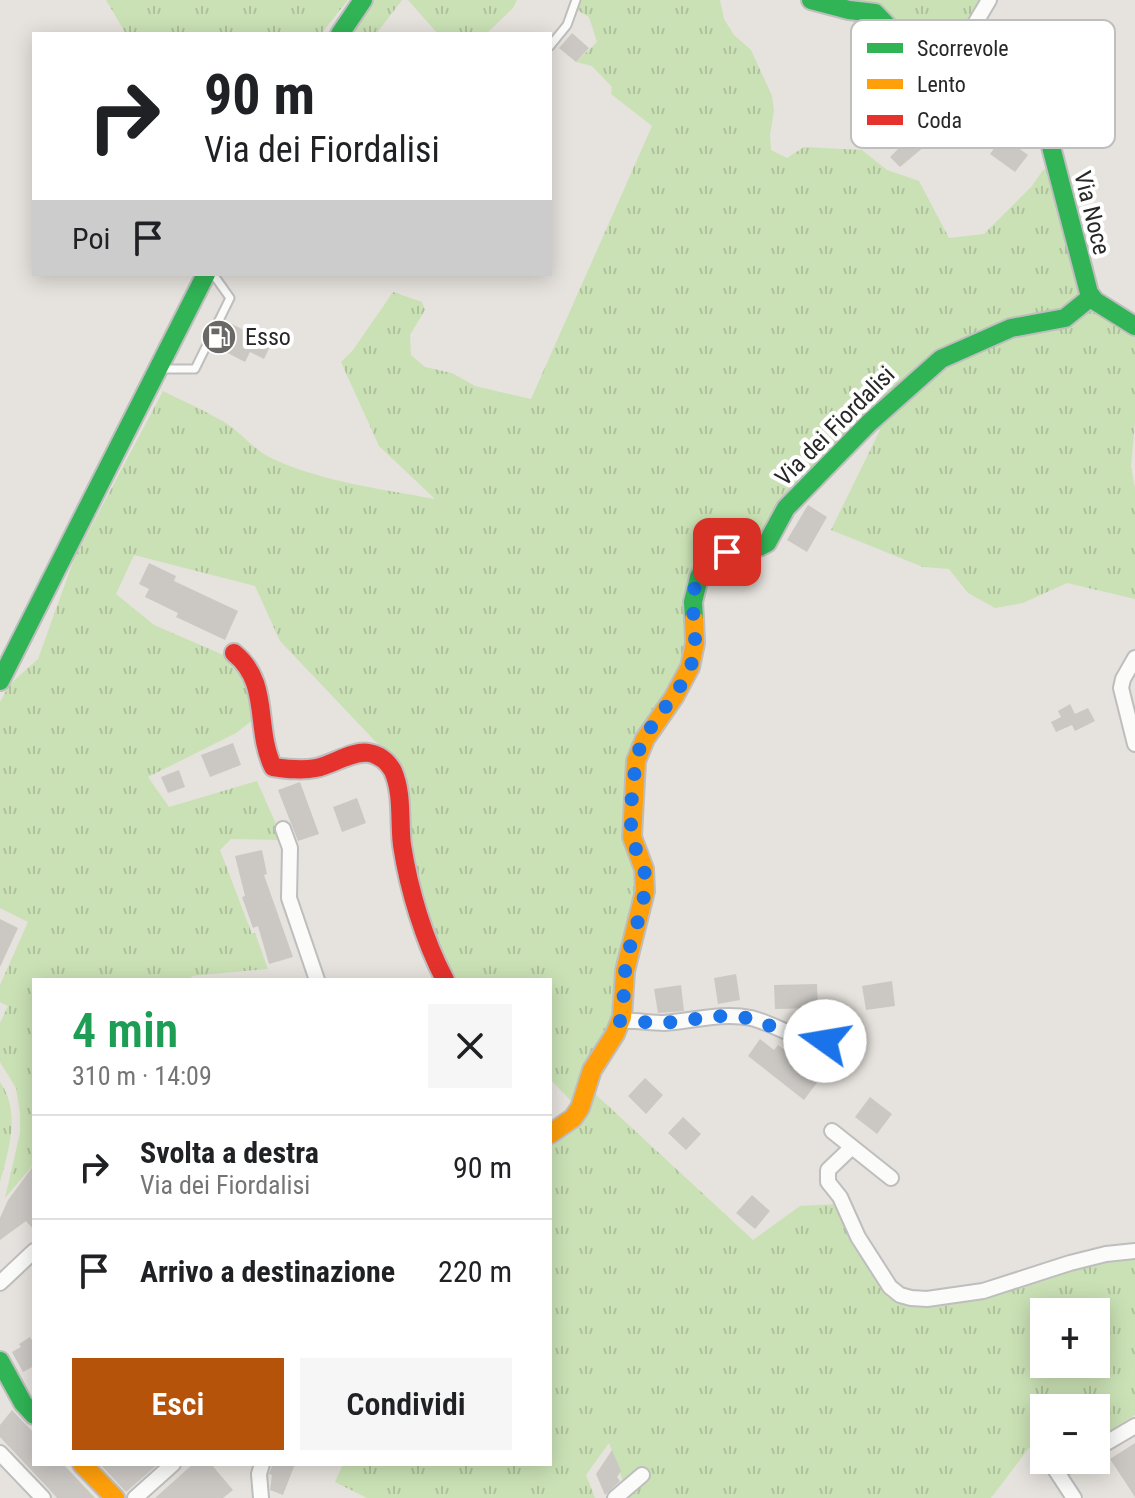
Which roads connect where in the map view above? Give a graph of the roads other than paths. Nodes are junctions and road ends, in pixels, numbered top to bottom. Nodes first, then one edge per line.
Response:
1 (363, 0) edge
2 (576, 0) edge
3 (811, 0) edge
4 (989, 0) edge
5 (882, 20) edge
6 (977, 20) edge
7 (341, 32) edge
8 (552, 44) edge
9 (1051, 148) edge
10 (205, 276) edge
11 (214, 276) edge
12 (1091, 297) junction
13 (1135, 326) edge
14 (158, 369) junction
15 (234, 653) dead end
16 (1135, 658) edge
17 (0, 681) edge
18 (1135, 744) edge
19 (283, 829) dead end
20 (316, 978) edge
21 (444, 978) edge
22 (620, 1021) junction
23 (844, 1031) dead end
24 (832, 1131) dead end
25 (552, 1133) edge
26 (852, 1147) junction
27 (891, 1178) dead end
28 (1135, 1251) edge
29 (32, 1253) edge
30 (0, 1283) edge
31 (0, 1361) edge
32 (4, 1381) edge
33 (32, 1413) edge
34 (1134, 1429) edge
35 (1110, 1442) edge
36 (0, 1453) edge
37 (84, 1466) edge
38 (171, 1466) edge
39 (261, 1466) edge
40 (1058, 1474) edge
41 (642, 1475) dead end
42 (43, 1498) edge
43 (115, 1498) edge
44 (135, 1498) edge
45 (261, 1498) edge
46 (615, 1498) edge
47 (1074, 1498) edge

1 - 7 street
2 - 8 lane
3 - 5 street
4 - 6 street
9 - 12 street, Via Noce
10 - 14 street
11 - 14 lane
12 - 13 street
12 - 22 street, Via dei Fiordalisi
14 - 17 street
15 - 21 street
16 - 18 street
19 - 20 street
22 - 23 street
22 - 25 street, Via dei Fiordalisi
24 - 26 street
26 - 27 street
26 - 28 street
29 - 30 street
31 - 32 street
32 - 33 street
34 - 35 street
36 - 42 street
37 - 43 street
38 - 44 street
39 - 45 street
40 - 47 street
41 - 46 street

